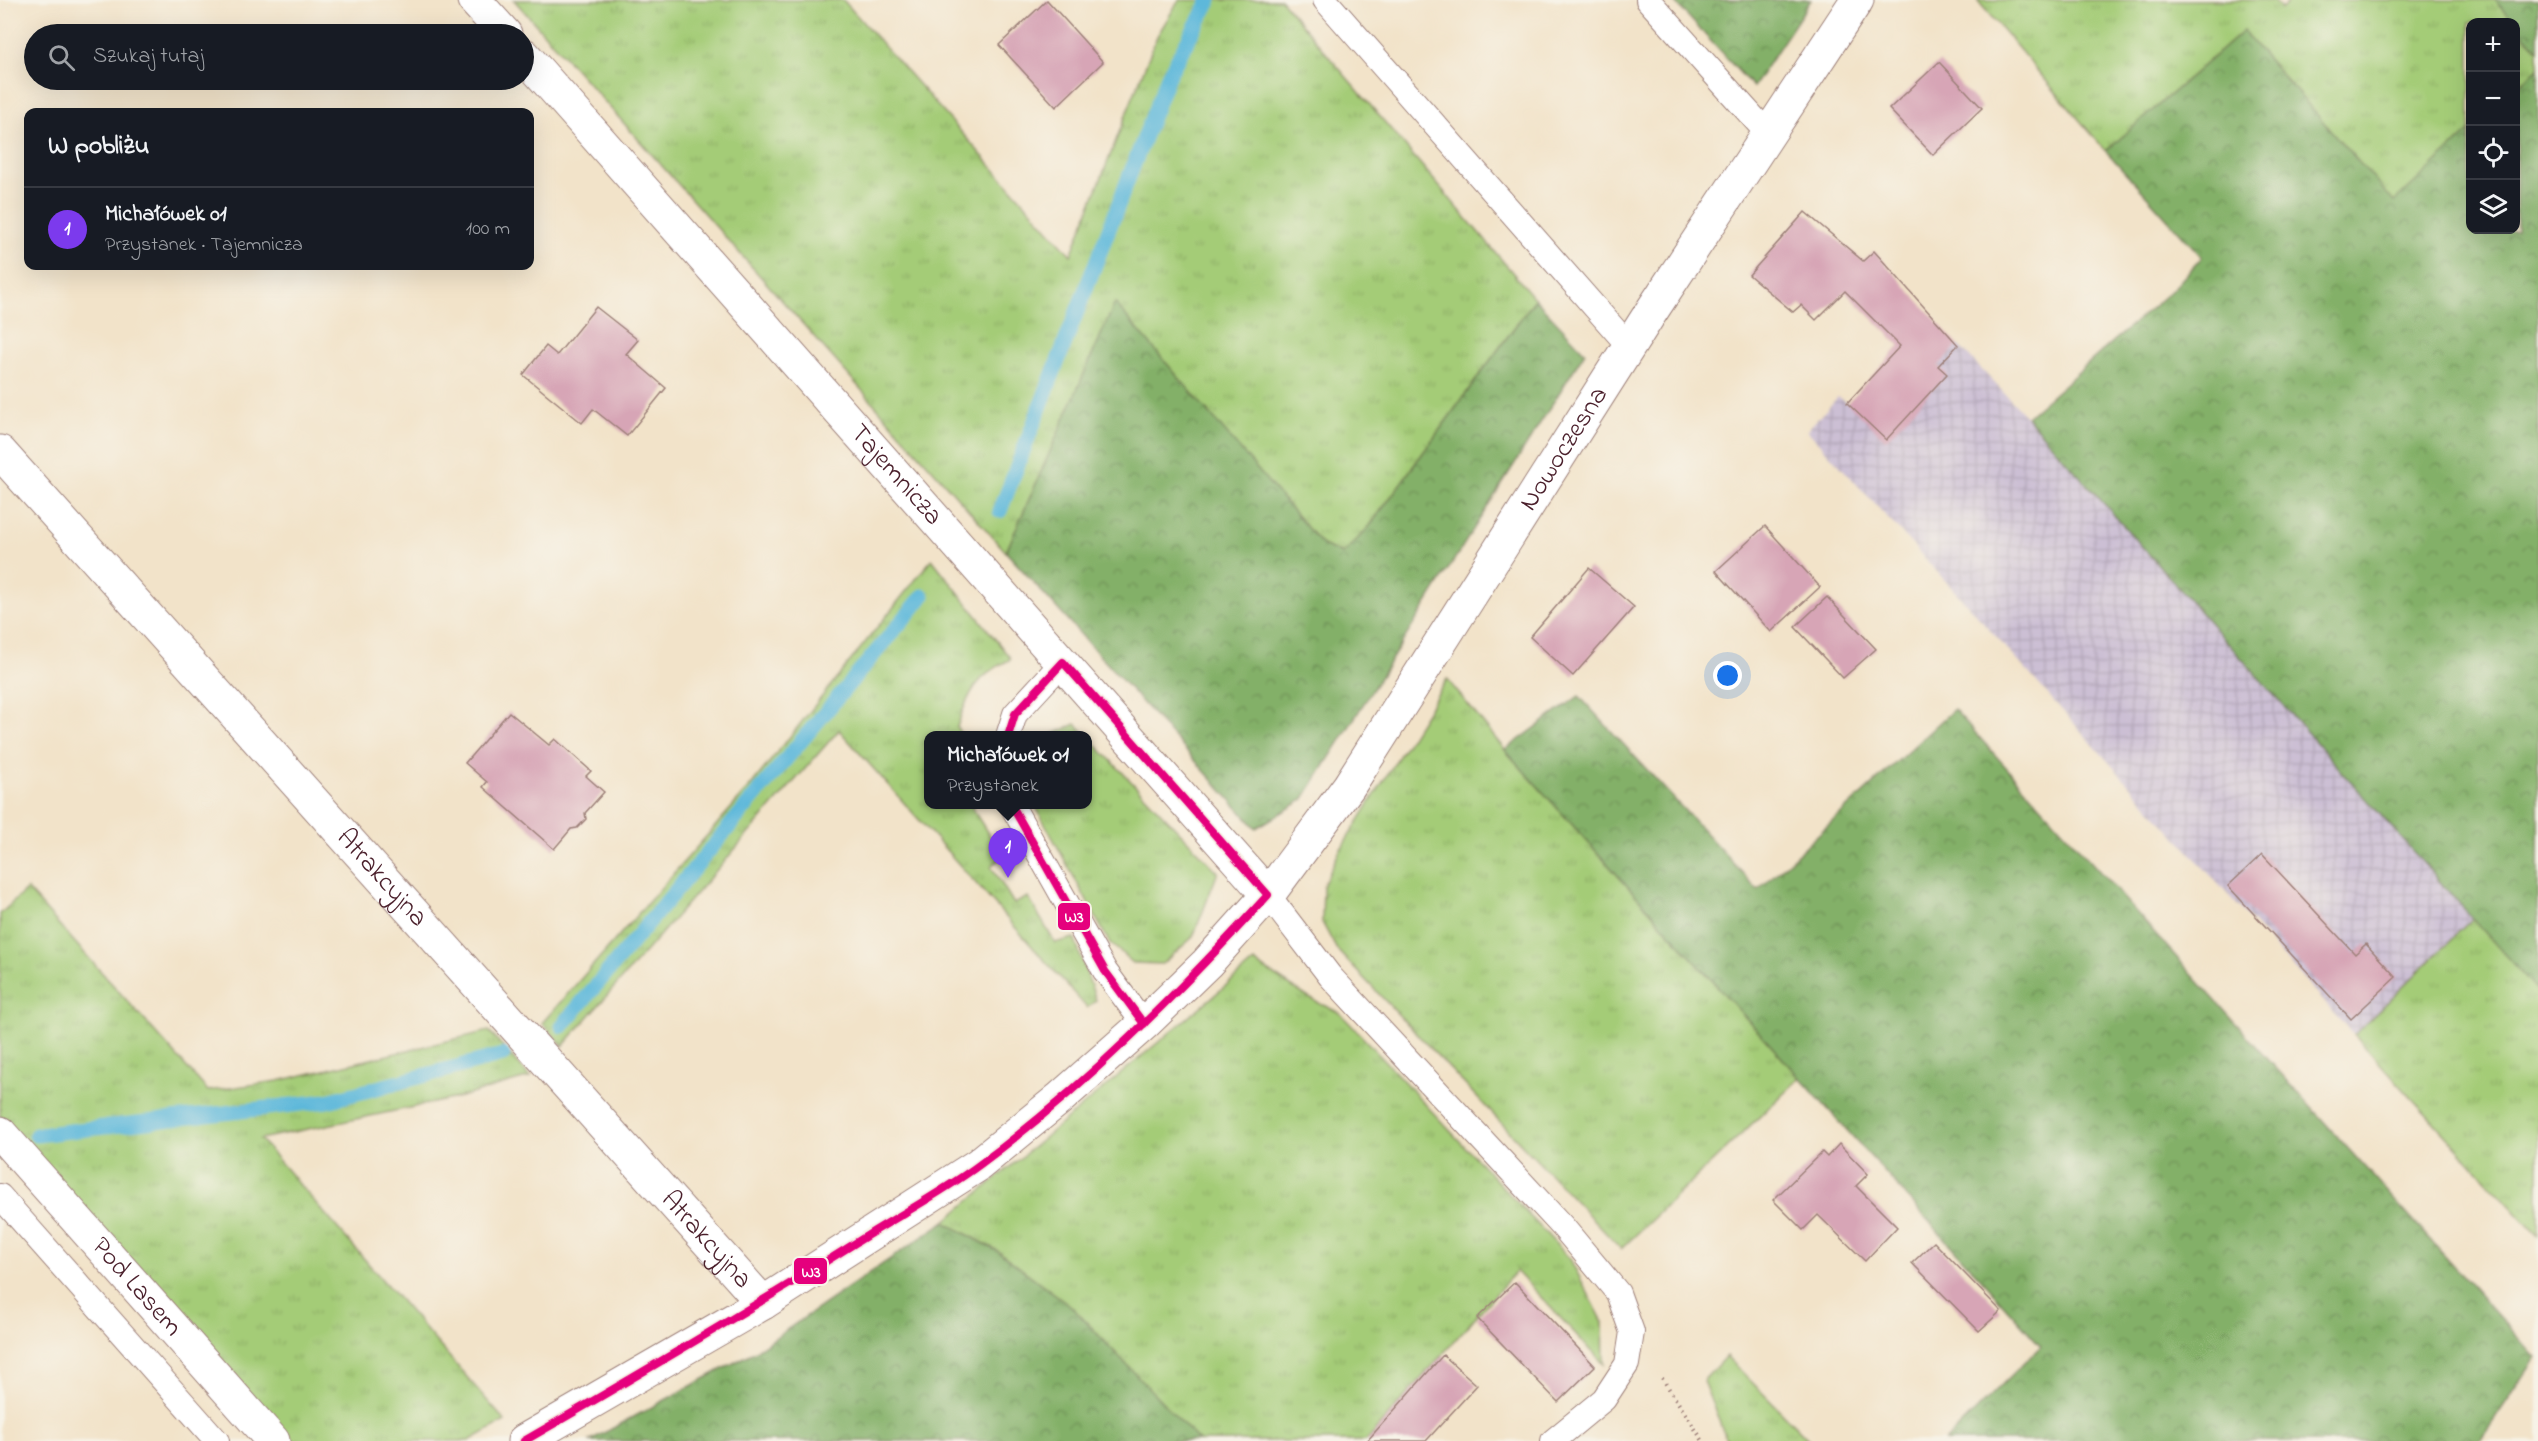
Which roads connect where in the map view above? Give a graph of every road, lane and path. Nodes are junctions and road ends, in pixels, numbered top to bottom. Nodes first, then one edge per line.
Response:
1 (474, 0) edge
2 (1325, 0) edge
3 (1648, 0) edge
4 (1857, 0) edge
5 (496, 24) edge
6 (534, 66) edge
7 (1769, 135) junction
8 (1629, 346) junction
9 (0, 452) edge
10 (1062, 662) junction
11 (1009, 731) edge
12 (1014, 809) edge
13 (1268, 895) junction
14 (1144, 1024) junction
15 (0, 1133) edge
16 (0, 1196) edge
17 (763, 1304) junction
18 (1632, 1332) junction
19 (217, 1441) edge
20 (273, 1441) edge
21 (525, 1441) edge
22 (1553, 1441) edge
23 (1703, 1441) edge

1 - 5 street
2 - 8 lane
3 - 7 lane
4 - 7 street, Nowoczesna
6 - 10 street, Tajemnicza
7 - 8 street, Nowoczesna
8 - 13 street, Nowoczesna
9 - 17 street, Atrakcyjna
10 - 11 lane
10 - 13 street, Tajemnicza
12 - 14 lane
13 - 14 street, Nowoczesna
13 - 18 lane
14 - 17 street, Nowoczesna
15 - 20 street, Pod Lasem
16 - 19 lane
17 - 21 street, Nowoczesna
18 - 22 lane
18 - 23 path

